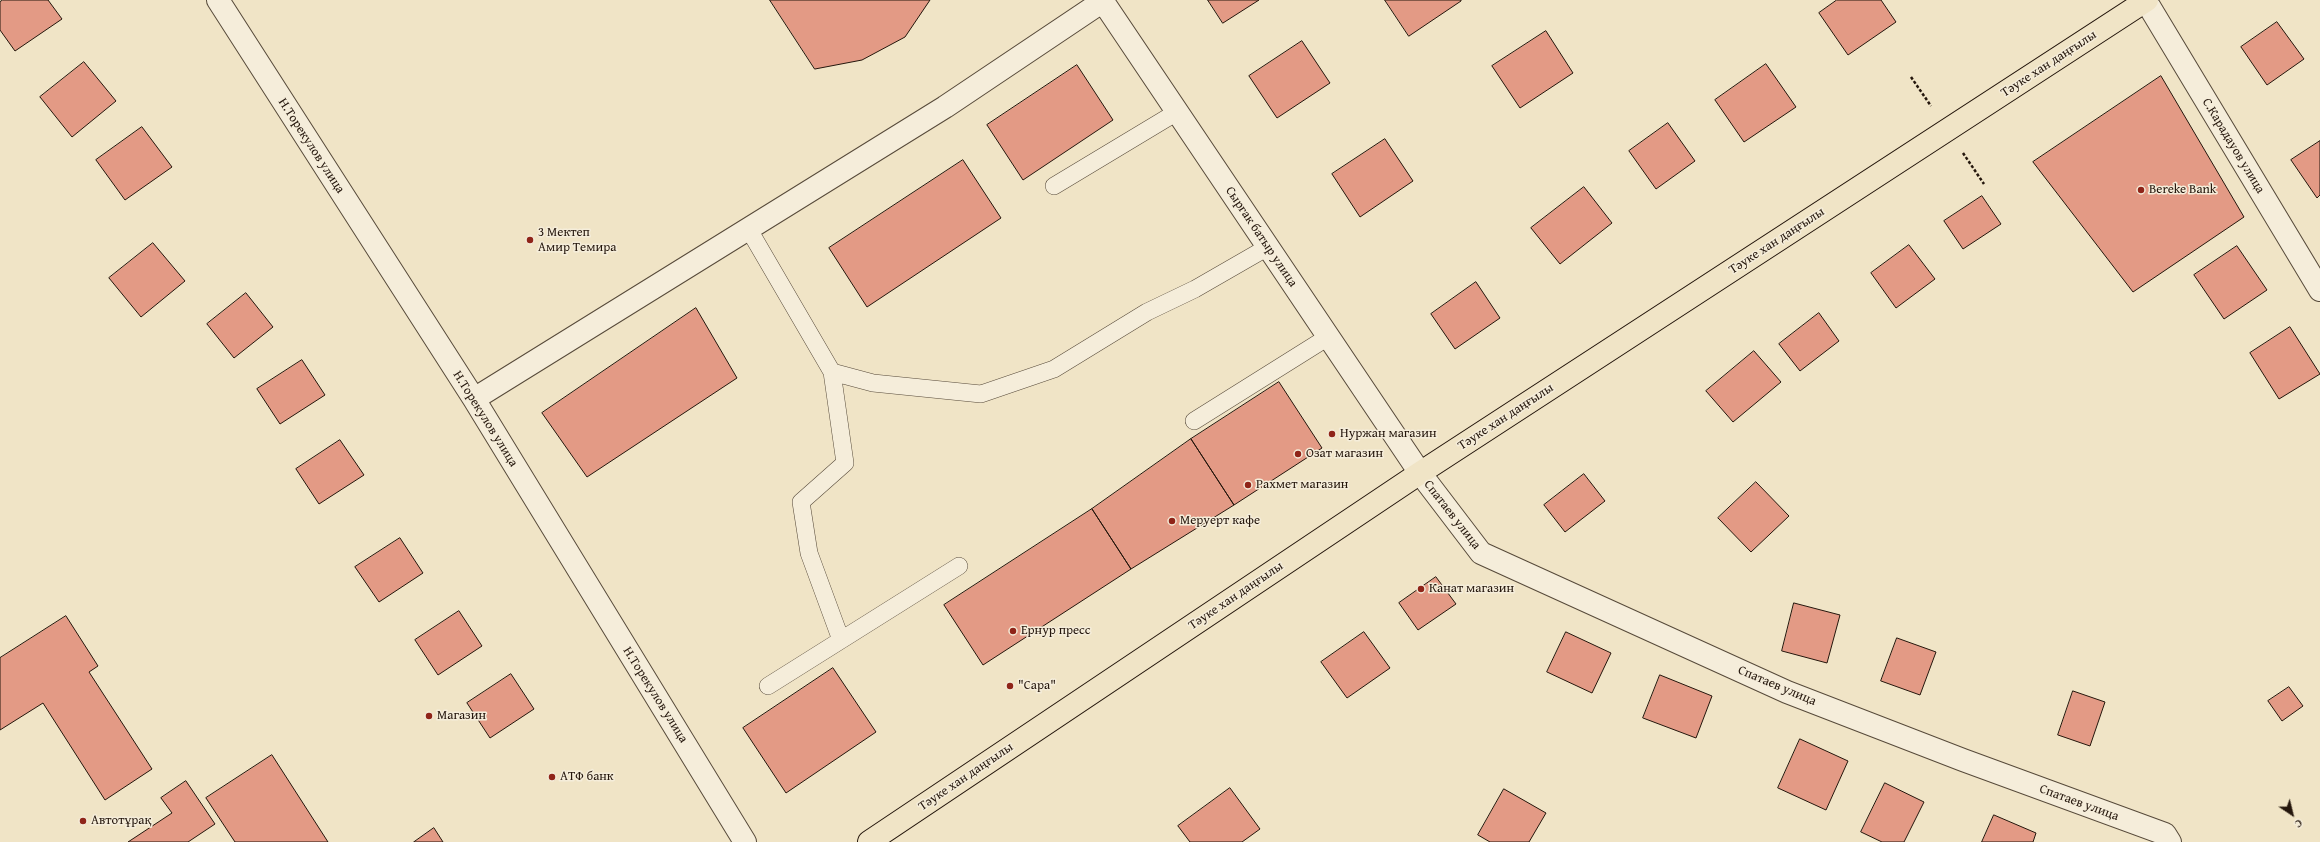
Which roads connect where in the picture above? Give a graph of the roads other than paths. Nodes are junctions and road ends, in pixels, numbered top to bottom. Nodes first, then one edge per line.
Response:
1 (218, 0) edge
2 (1103, 0) edge
3 (2147, 0) edge
4 (1177, 112) junction
5 (1054, 186) dead end
6 (748, 228) junction
7 (1268, 247) junction
8 (2320, 290) edge
9 (1328, 337) junction
10 (832, 372) junction
11 (474, 399) junction
12 (1194, 421) dead end
13 (1420, 473) junction
14 (959, 566) dead end
15 (841, 640) junction
16 (768, 686) dead end
17 (746, 842) edge
18 (868, 842) edge
19 (2170, 842) edge

1 - 11 street, Н.Торекулов улица
2 - 4 street, Сыргак батыр улица
2 - 6 street
3 - 8 street, С.Карадауов улица
3 - 13 main road, Тәуке хан даңғылы
4 - 5 lane
4 - 7 street, Сыргак батыр улица
6 - 10 lane
6 - 11 street
7 - 9 street, Сыргак батыр улица
7 - 10 lane
9 - 12 lane
9 - 13 street, Сыргак батыр улица
10 - 15 lane
11 - 17 street, Н.Торекулов улица
13 - 18 main road, Тәуке хан даңғылы
13 - 19 street, Спатаев улица
14 - 15 lane
15 - 16 lane

